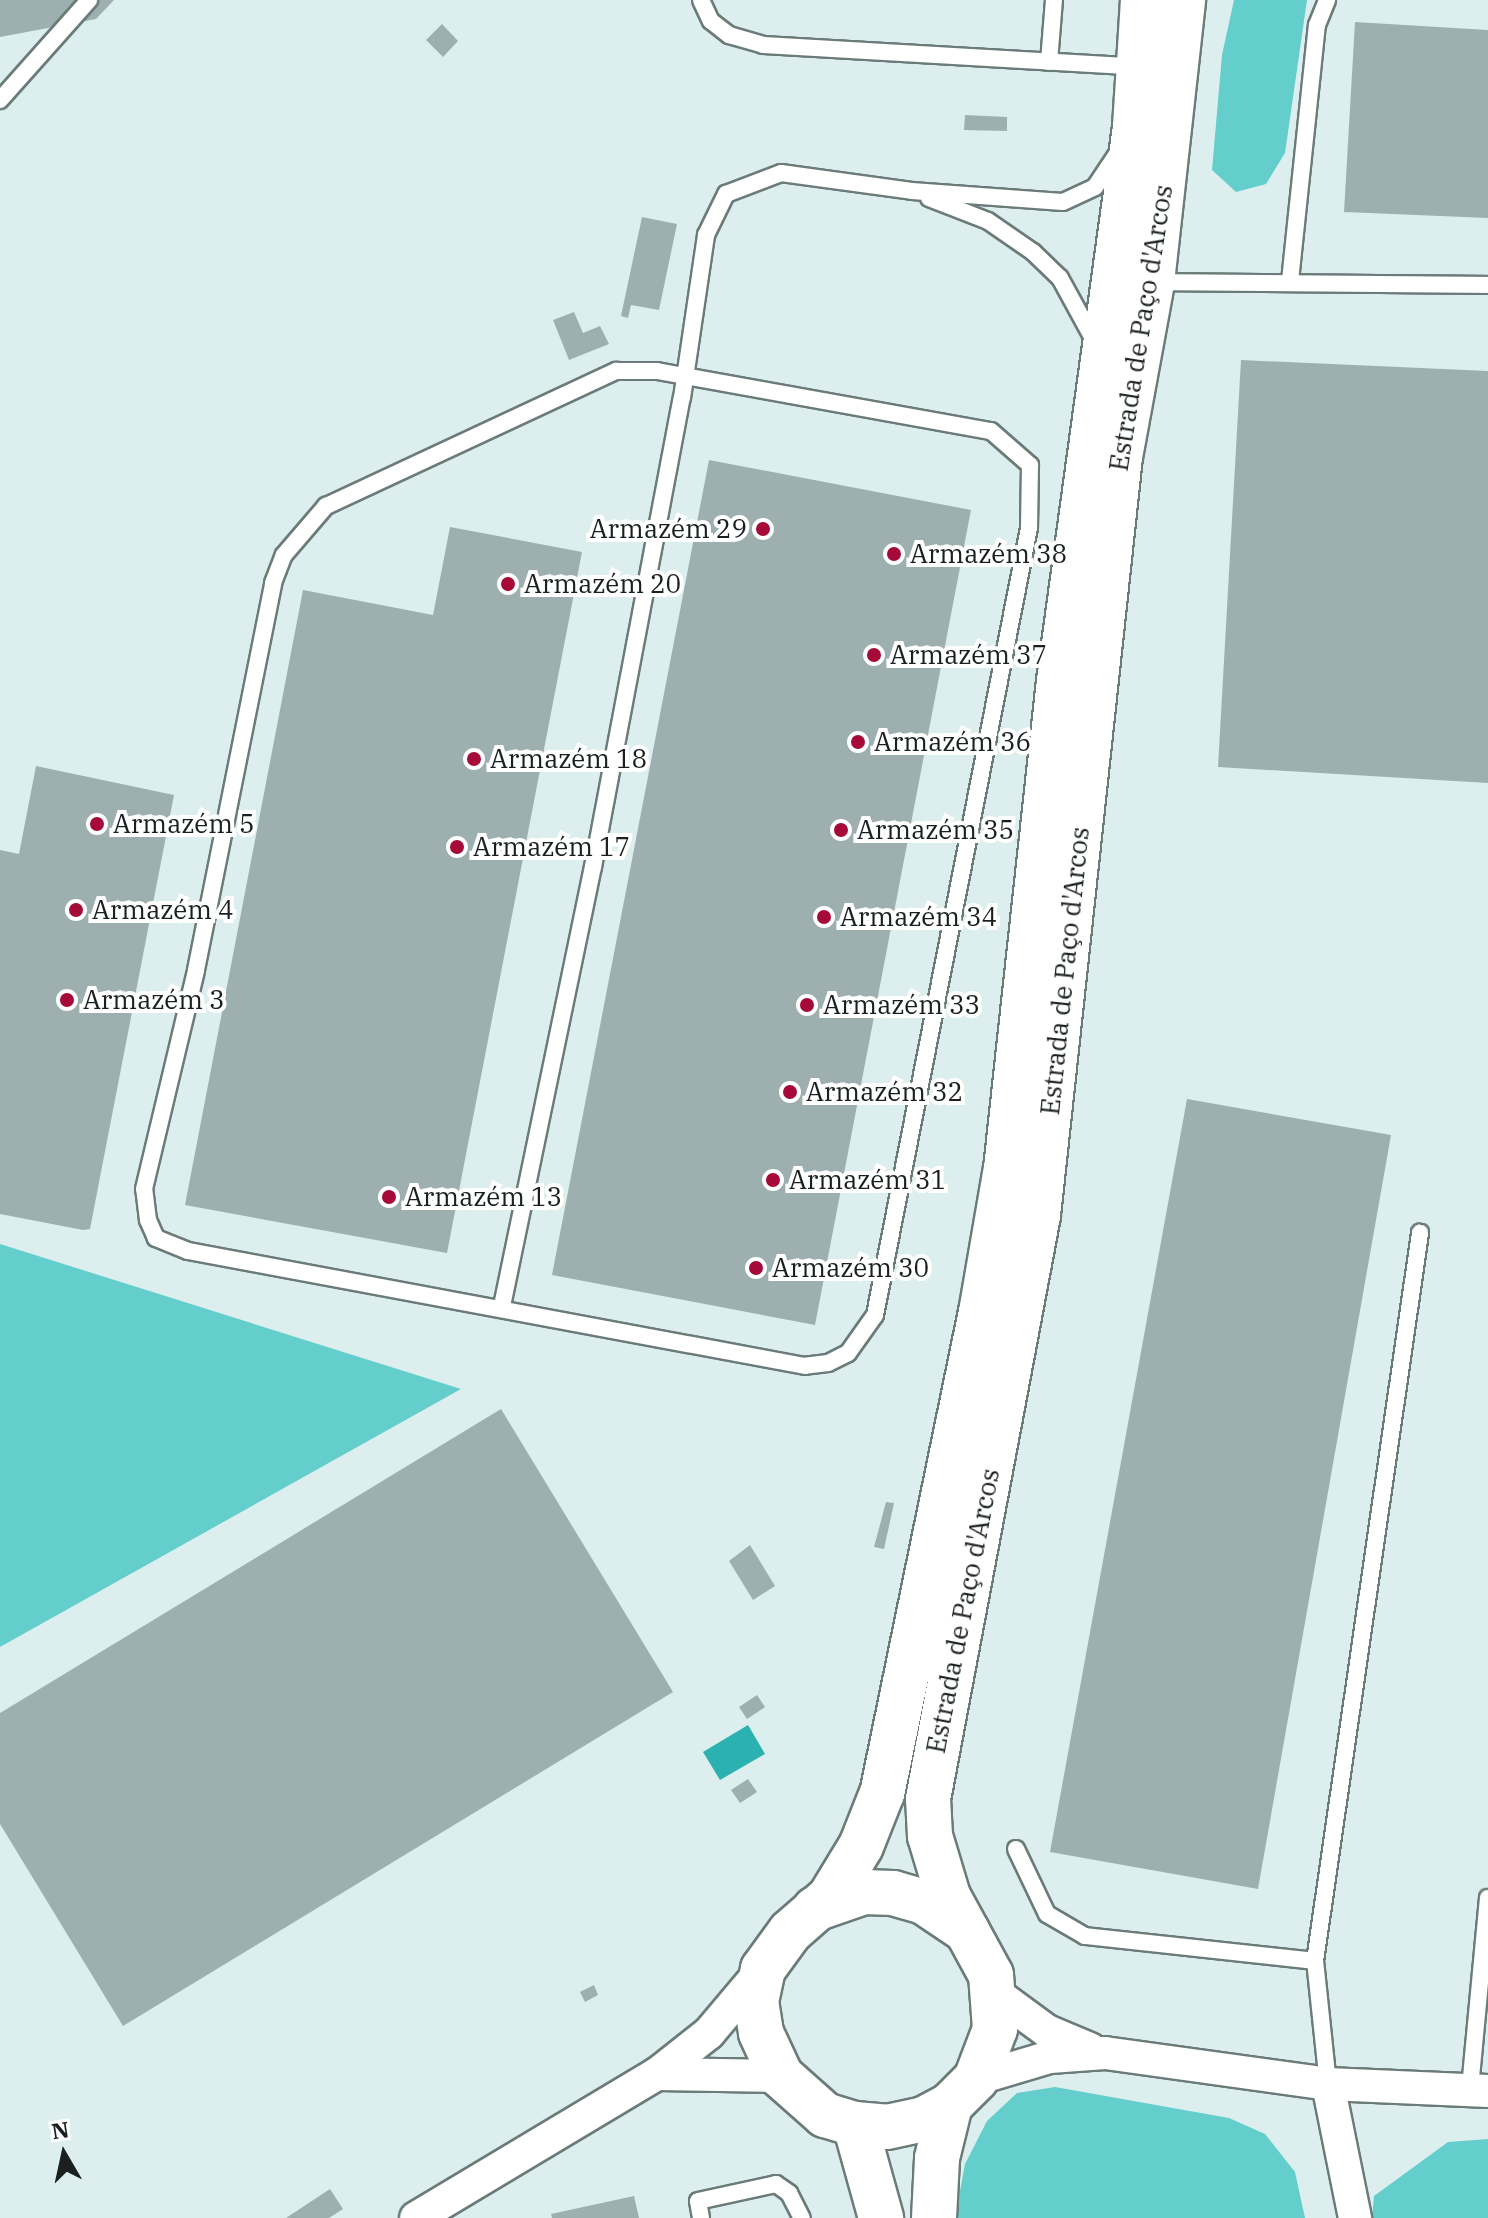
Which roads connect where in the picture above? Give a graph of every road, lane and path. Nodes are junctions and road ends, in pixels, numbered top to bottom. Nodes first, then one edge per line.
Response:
1 (89, 0) edge
2 (701, 0) edge
3 (1054, 0) edge
4 (1143, 0) edge
5 (1183, 0) edge
6 (1327, 0) edge
7 (1049, 62) junction
8 (1139, 67) junction
9 (0, 100) edge
10 (1135, 127) junction
11 (912, 191) junction
12 (1290, 281) junction
13 (1152, 282) junction
14 (1488, 285) edge
15 (1101, 352) junction
16 (685, 376) junction
17 (1420, 1233) dead end
18 (502, 1306) junction
19 (1016, 1849) dead end
20 (1488, 1898) edge
21 (813, 1911) junction
22 (967, 1931) junction
23 (1315, 1961) junction
24 (763, 1969) junction
25 (995, 1993) junction
26 (1105, 2053) junction
27 (657, 2074) junction
28 (781, 2076) junction
29 (1328, 2084) junction
30 (1479, 2090) edge
31 (963, 2092) junction
32 (855, 2124) junction
33 (416, 2218) edge
34 (701, 2218) edge
35 (802, 2218) edge
36 (881, 2218) edge
37 (934, 2218) edge
38 (1355, 2218) edge

1 - 9 lane
2 - 7 lane
3 - 7 lane
4 - 8 main road, Estrada de Paço d'Arcos
5 - 13 main road, Estrada de Paço d'Arcos
6 - 12 lane
7 - 8 lane
8 - 10 main road, Estrada de Paço d'Arcos
10 - 11 lane
10 - 15 main road, Estrada de Paço d'Arcos
11 - 15 lane
11 - 16 lane
12 - 13 lane
12 - 14 lane
13 - 22 main road, Estrada de Paço d'Arcos
15 - 21 main road, Estrada de Paço d'Arcos
16 - 18 lane
16 - 18 lane
16 - 18 lane
17 - 23 lane
19 - 23 lane
20 - 30 lane
21 - 22 main road, Estrada de Paço d'Arcos
21 - 24 main road, Estrada de Paço d'Arcos
22 - 25 main road, Estrada de Paço d'Arcos
23 - 29 lane
24 - 27 street
24 - 28 main road
25 - 26 street
25 - 31 main road, Estrada de Paço d'Arcos
26 - 29 street
26 - 31 street
27 - 28 street
27 - 33 street
28 - 32 main road
29 - 30 street
29 - 38 street
31 - 32 main road
31 - 37 main road, Estrada de Paço d'Arcos
32 - 36 main road
34 - 35 lane

